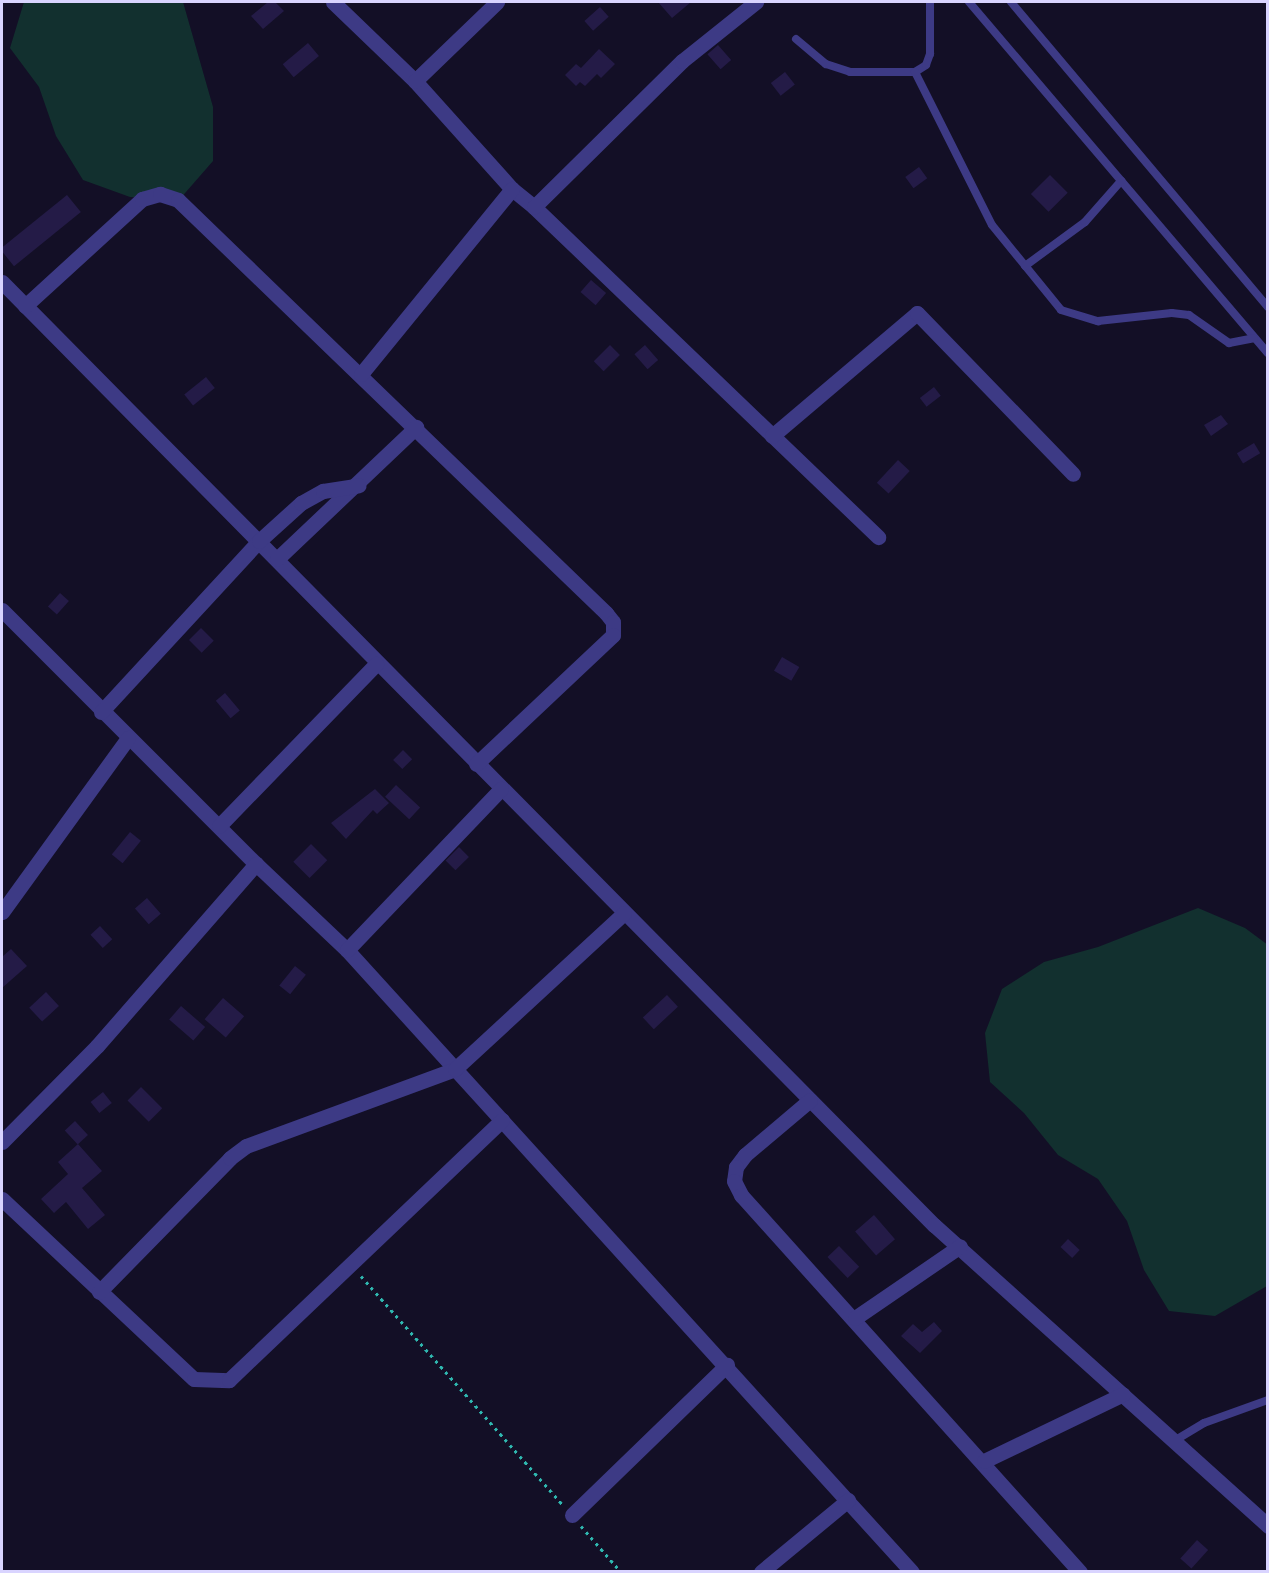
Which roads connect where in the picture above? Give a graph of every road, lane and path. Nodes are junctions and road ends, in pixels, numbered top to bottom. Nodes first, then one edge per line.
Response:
1 (333, 2) edge
2 (497, 2) edge
3 (756, 2) edge
4 (930, 2) edge
5 (969, 2) edge
6 (1011, 2) edge
7 (796, 39) dead end
8 (915, 72) junction
9 (415, 81) junction
10 (1121, 181) junction
11 (512, 189) junction
12 (534, 207) junction
13 (1024, 266) junction
14 (2, 282) edge
15 (25, 306) junction
16 (1268, 307) edge
17 (1254, 338) junction
18 (1268, 353) edge
19 (361, 374) junction
20 (416, 428) junction
21 (772, 436) junction
22 (1073, 474) dead end
23 (359, 485) junction
24 (878, 537) dead end
25 (259, 541) junction
26 (277, 560) junction
27 (3, 615) edge
28 (376, 664) junction
29 (101, 712) junction
30 (128, 738) junction
31 (476, 764) junction
32 (501, 789) junction
33 (219, 826) junction
34 (256, 864) junction
35 (2, 912) edge
36 (624, 913) junction
37 (347, 950) junction
38 (454, 1069) junction
39 (810, 1100) junction
40 (502, 1120) junction
41 (2, 1142) edge
42 (2, 1199) edge
43 (960, 1246) junction
44 (349, 1263) junction
45 (99, 1292) junction
46 (855, 1318) junction
47 (727, 1365) junction
48 (1123, 1394) junction
49 (1268, 1401) edge
50 (1174, 1441) junction
51 (984, 1461) junction
52 (848, 1500) junction
53 (572, 1515) junction
54 (1268, 1526) edge
55 (621, 1572) edge
56 (761, 1572) edge
57 (912, 1572) edge
58 (1080, 1572) edge

1 - 9 street
2 - 9 street
3 - 12 street
4 - 8 lane
5 - 10 lane
6 - 16 lane
7 - 8 lane
8 - 13 lane
9 - 11 street
10 - 13 lane
10 - 17 lane
11 - 12 street
11 - 19 street
12 - 21 street
13 - 17 lane
14 - 15 street
15 - 19 street
15 - 25 street
17 - 18 lane
19 - 20 street
20 - 23 street
20 - 31 street
21 - 22 street
21 - 24 street
23 - 25 street
23 - 26 street
25 - 26 street
25 - 29 street
26 - 28 street
27 - 29 street
28 - 31 street
28 - 33 street
29 - 30 street
30 - 33 street
30 - 35 street
31 - 32 street
32 - 36 street
32 - 37 street
33 - 34 street
34 - 37 street
34 - 41 street
36 - 38 street
36 - 39 street
37 - 38 street
38 - 40 street
38 - 45 street
39 - 43 street
39 - 46 street
40 - 44 street
40 - 47 street
42 - 45 street
43 - 46 street
43 - 48 street
44 - 45 street
44 - 53 path
46 - 51 street
47 - 52 street
47 - 53 street
48 - 50 street
48 - 51 street
49 - 50 lane
50 - 54 street
51 - 58 street
52 - 56 street
52 - 57 street
53 - 55 path

